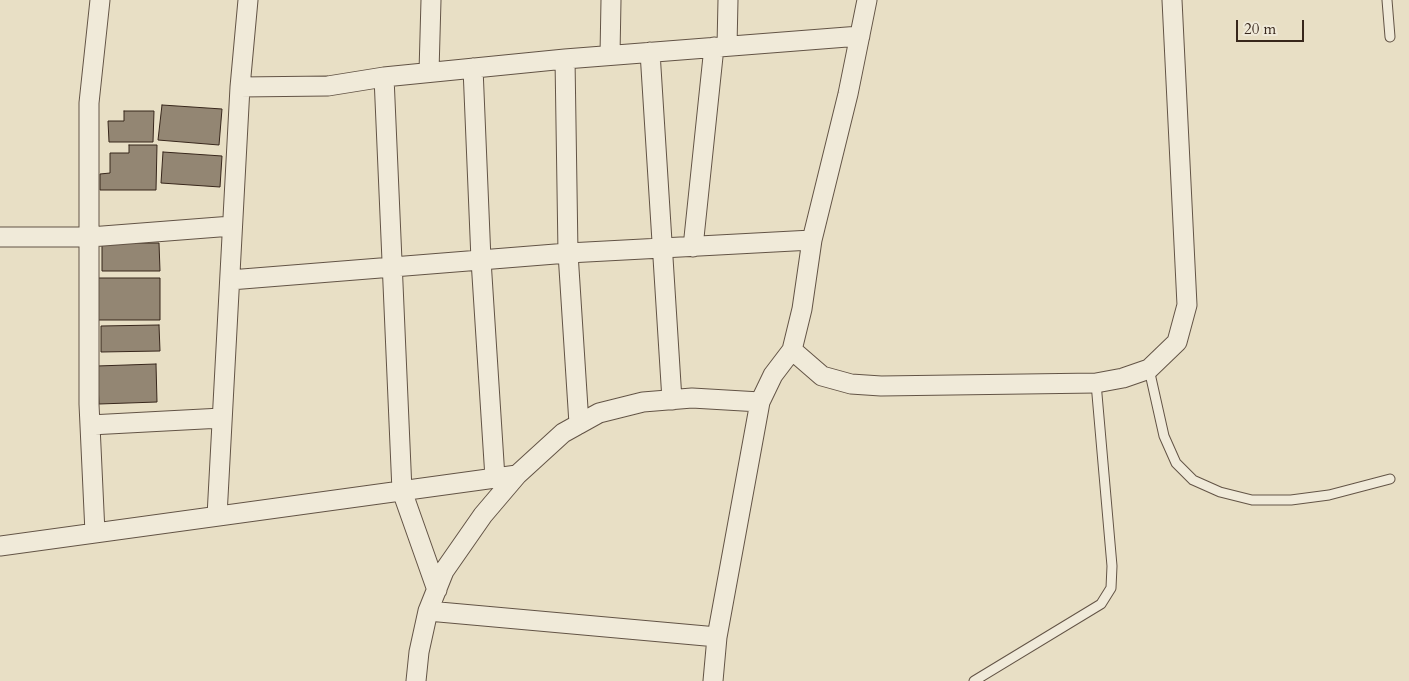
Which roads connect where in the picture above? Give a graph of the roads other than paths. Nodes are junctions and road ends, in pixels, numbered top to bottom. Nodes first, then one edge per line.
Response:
1 (100, 0) edge
2 (248, 0) edge
3 (431, 0) edge
4 (611, 0) edge
5 (728, 0) edge
6 (867, 0) edge
7 (1172, 0) edge
8 (1387, 0) edge
9 (860, 36) junction
10 (1390, 37) dead end
11 (720, 47) junction
12 (650, 52) junction
13 (610, 55) junction
14 (565, 59) junction
15 (473, 68) junction
16 (429, 72) junction
17 (384, 76) junction
18 (240, 87) junction
19 (232, 226) junction
20 (0, 237) edge
21 (90, 237) junction
22 (812, 240) junction
23 (693, 246) junction
24 (662, 248) junction
25 (568, 253) junction
26 (481, 260) junction
27 (391, 266) junction
28 (230, 280) junction
29 (792, 350) junction
30 (1150, 369) junction
31 (1096, 383) junction
32 (672, 400) junction
33 (760, 402) junction
34 (222, 418) junction
35 (580, 424) junction
36 (90, 425) junction
37 (517, 475) junction
38 (495, 478) junction
39 (1390, 479) dead end
40 (402, 491) junction
41 (217, 516) junction
42 (95, 533) junction
43 (0, 546) edge
44 (437, 590) junction
45 (428, 611) junction
46 (717, 636) junction
47 (416, 681) edge
48 (713, 681) edge
49 (974, 681) edge

1 - 21 street
2 - 18 street
3 - 16 street
4 - 13 street
5 - 11 street
6 - 9 street
7 - 30 street
8 - 10 lane
9 - 11 street
9 - 22 street
11 - 12 street
11 - 23 street
12 - 13 street
12 - 24 street
13 - 14 street
14 - 15 street
14 - 25 street
15 - 16 street
15 - 26 street
16 - 17 street
17 - 18 street
17 - 27 street
18 - 19 street
19 - 21 street
19 - 28 street
20 - 21 street
21 - 36 street
22 - 23 street
22 - 29 street
23 - 24 street
24 - 25 street
24 - 32 street
25 - 26 street
25 - 35 street
26 - 27 street
26 - 38 street
27 - 28 street
27 - 40 street
28 - 34 street
29 - 31 street
29 - 33 street
30 - 31 street
30 - 39 lane
31 - 49 lane
32 - 33 street
32 - 35 street
33 - 46 street
34 - 36 street
34 - 41 street
35 - 37 street
36 - 42 street
37 - 38 street
37 - 44 street
38 - 40 street
40 - 41 street
40 - 44 street
41 - 42 street
42 - 43 street
44 - 45 street
45 - 46 street
45 - 47 street
46 - 48 street

